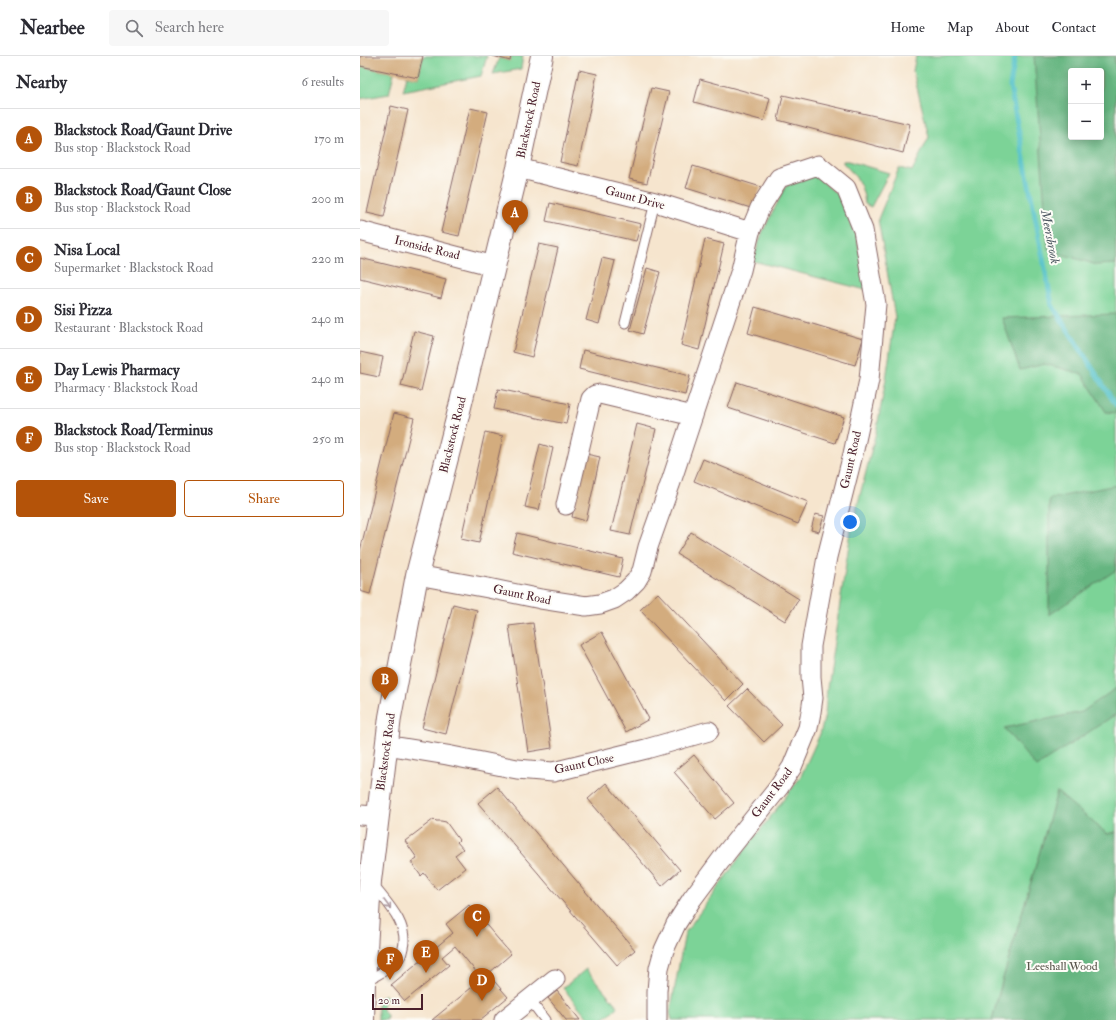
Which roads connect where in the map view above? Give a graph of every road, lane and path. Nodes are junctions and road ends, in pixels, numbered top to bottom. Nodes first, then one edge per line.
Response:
1 (542, 56) edge
2 (518, 168) junction
3 (655, 202) junction
4 (360, 231) edge
5 (750, 232) junction
6 (494, 266) junction
7 (625, 323) dead end
8 (693, 416) junction
9 (566, 505) dead end
10 (417, 575) junction
11 (709, 731) dead end
12 (386, 745) junction
13 (369, 816) edge
14 (370, 881) junction
15 (363, 936) edge
16 (555, 979) dead end
17 (364, 983) junction
18 (530, 1000) junction
19 (363, 1020) edge
20 (504, 1020) edge
21 (546, 1020) edge
22 (657, 1020) edge

1 - 2 street, Blackstock Road
2 - 3 street, Gaunt Drive
2 - 6 street, Blackstock Road
3 - 5 street, Gaunt Drive
3 - 7 lane
4 - 6 street, Ironside Road
5 - 8 street, Gaunt Road
5 - 22 street, Gaunt Road
6 - 10 street, Blackstock Road
8 - 9 street
8 - 10 street, Gaunt Road
10 - 12 street, Blackstock Road
11 - 12 street, Gaunt Close
12 - 13 street, Blackstock Road
13 - 14 street, Blackstock Road
14 - 15 street, Blackstock Road
14 -> 17 lane
15 - 17 street, Blackstock Road
16 - 18 street
17 - 19 street, Blackstock Road
18 - 20 street
18 - 21 lane

